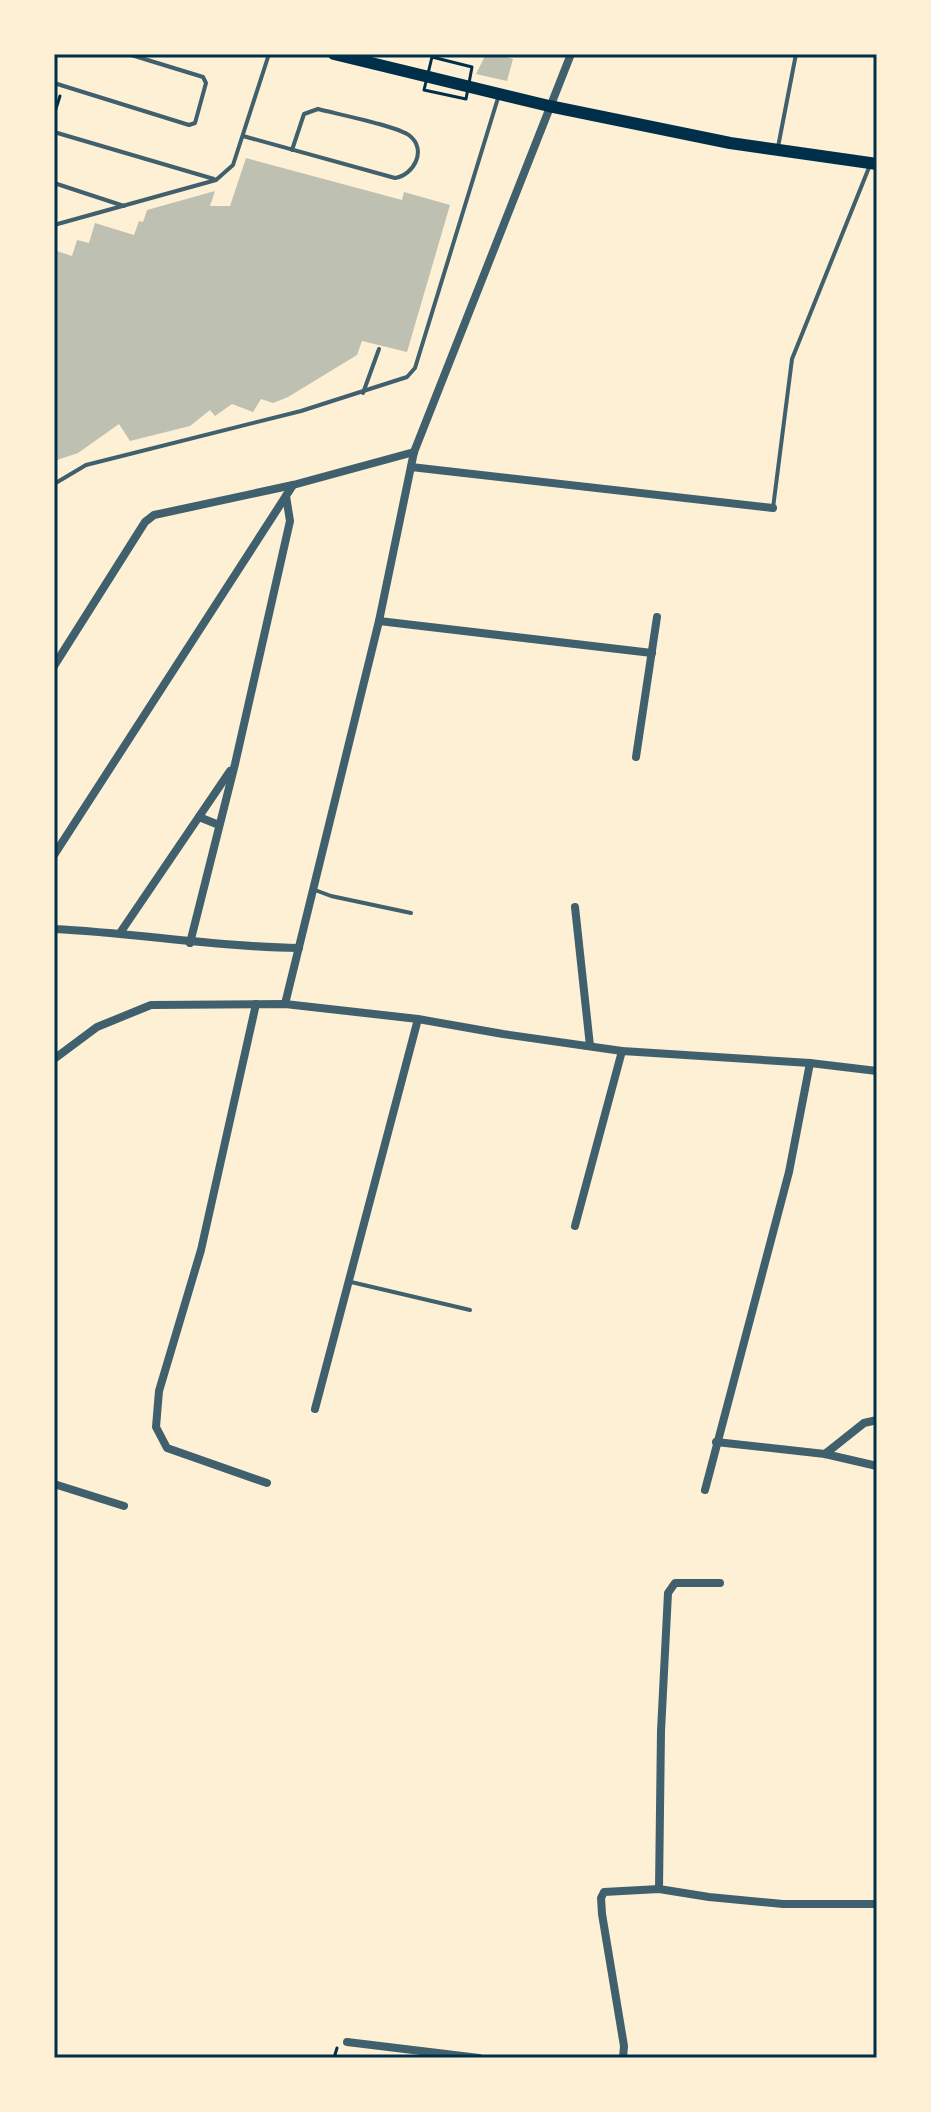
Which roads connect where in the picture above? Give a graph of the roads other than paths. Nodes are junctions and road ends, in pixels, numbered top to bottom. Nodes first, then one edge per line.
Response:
1 (128, 54) edge
2 (269, 54) edge
3 (571, 54) edge
4 (796, 54) edge
5 (341, 55) edge
6 (54, 83) edge
7 (499, 94) junction
8 (549, 106) junction
9 (54, 132) edge
10 (243, 136) junction
11 (292, 150) junction
12 (777, 150) junction
13 (874, 164) edge
14 (216, 180) junction
15 (54, 183) edge
16 (124, 206) junction
17 (54, 225) edge
18 (379, 349) dead end
19 (363, 393) junction
20 (414, 452) junction
21 (411, 467) junction
22 (54, 484) edge
23 (293, 485) junction
24 (286, 496) junction
25 (773, 508) joint
26 (657, 617) dead end
27 (379, 621) junction
28 (652, 653) junction
29 (54, 666) edge
30 (636, 757) dead end
31 (235, 764) junction
32 (199, 817) junction
33 (219, 825) junction
34 (54, 855) edge
35 (313, 889) junction
36 (575, 907) dead end
37 (411, 913) dead end
38 (54, 929) edge
39 (120, 933) junction
40 (190, 943) junction
41 (299, 948) junction
42 (256, 1004) junction
43 (285, 1004) junction
44 (418, 1019) junction
45 (590, 1046) junction
46 (622, 1051) junction
47 (54, 1059) edge
48 (810, 1063) junction
49 (877, 1071) edge
50 (575, 1226) dead end
51 (349, 1281) junction
52 (470, 1310) dead end
53 (315, 1409) dead end
54 (877, 1420) edge
55 (716, 1442) junction
56 (825, 1454) junction
57 (877, 1466) edge
58 (267, 1483) dead end
59 (54, 1484) edge
60 (705, 1490) dead end
61 (124, 1506) dead end
62 (720, 1583) dead end
63 (659, 1889) junction
64 (877, 1904) edge
65 (347, 2042) dead end
66 (479, 2058) edge
67 (623, 2058) edge

1 - 6 lane
2 - 10 lane
3 - 8 street
4 - 12 lane
5 - 7 main road
7 - 8 main road
7 - 19 lane
8 - 12 main road
8 - 20 street
9 - 14 lane
10 - 11 lane
10 - 14 lane
11 - 11 lane
12 - 13 main road
13 - 25 lane
14 - 16 lane
15 - 16 lane
16 - 17 lane
18 - 19 lane
19 - 22 lane
20 - 21 street
20 - 23 street
21 - 25 street
21 - 27 street
23 - 24 street
23 - 29 street
24 - 31 street
24 - 34 street
26 - 28 street
27 - 28 street
27 - 35 street
28 - 30 street
31 - 32 street
31 - 33 street
32 - 33 street
32 - 39 street
33 - 40 street
35 - 37 lane
35 - 41 street
36 - 45 street
38 - 39 street
39 - 40 street
40 - 41 street
41 - 43 street
42 - 43 street
42 - 47 street
42 - 58 street
43 - 44 street
44 - 45 street
44 - 51 street
45 - 46 street
46 - 48 street
46 - 50 street
48 - 49 street
48 - 55 street
51 - 52 lane
51 - 53 street
54 - 56 street
55 - 56 street
55 - 60 street
56 - 57 street
59 - 61 street
62 - 63 street
63 - 64 street
63 - 67 street
65 - 66 street

